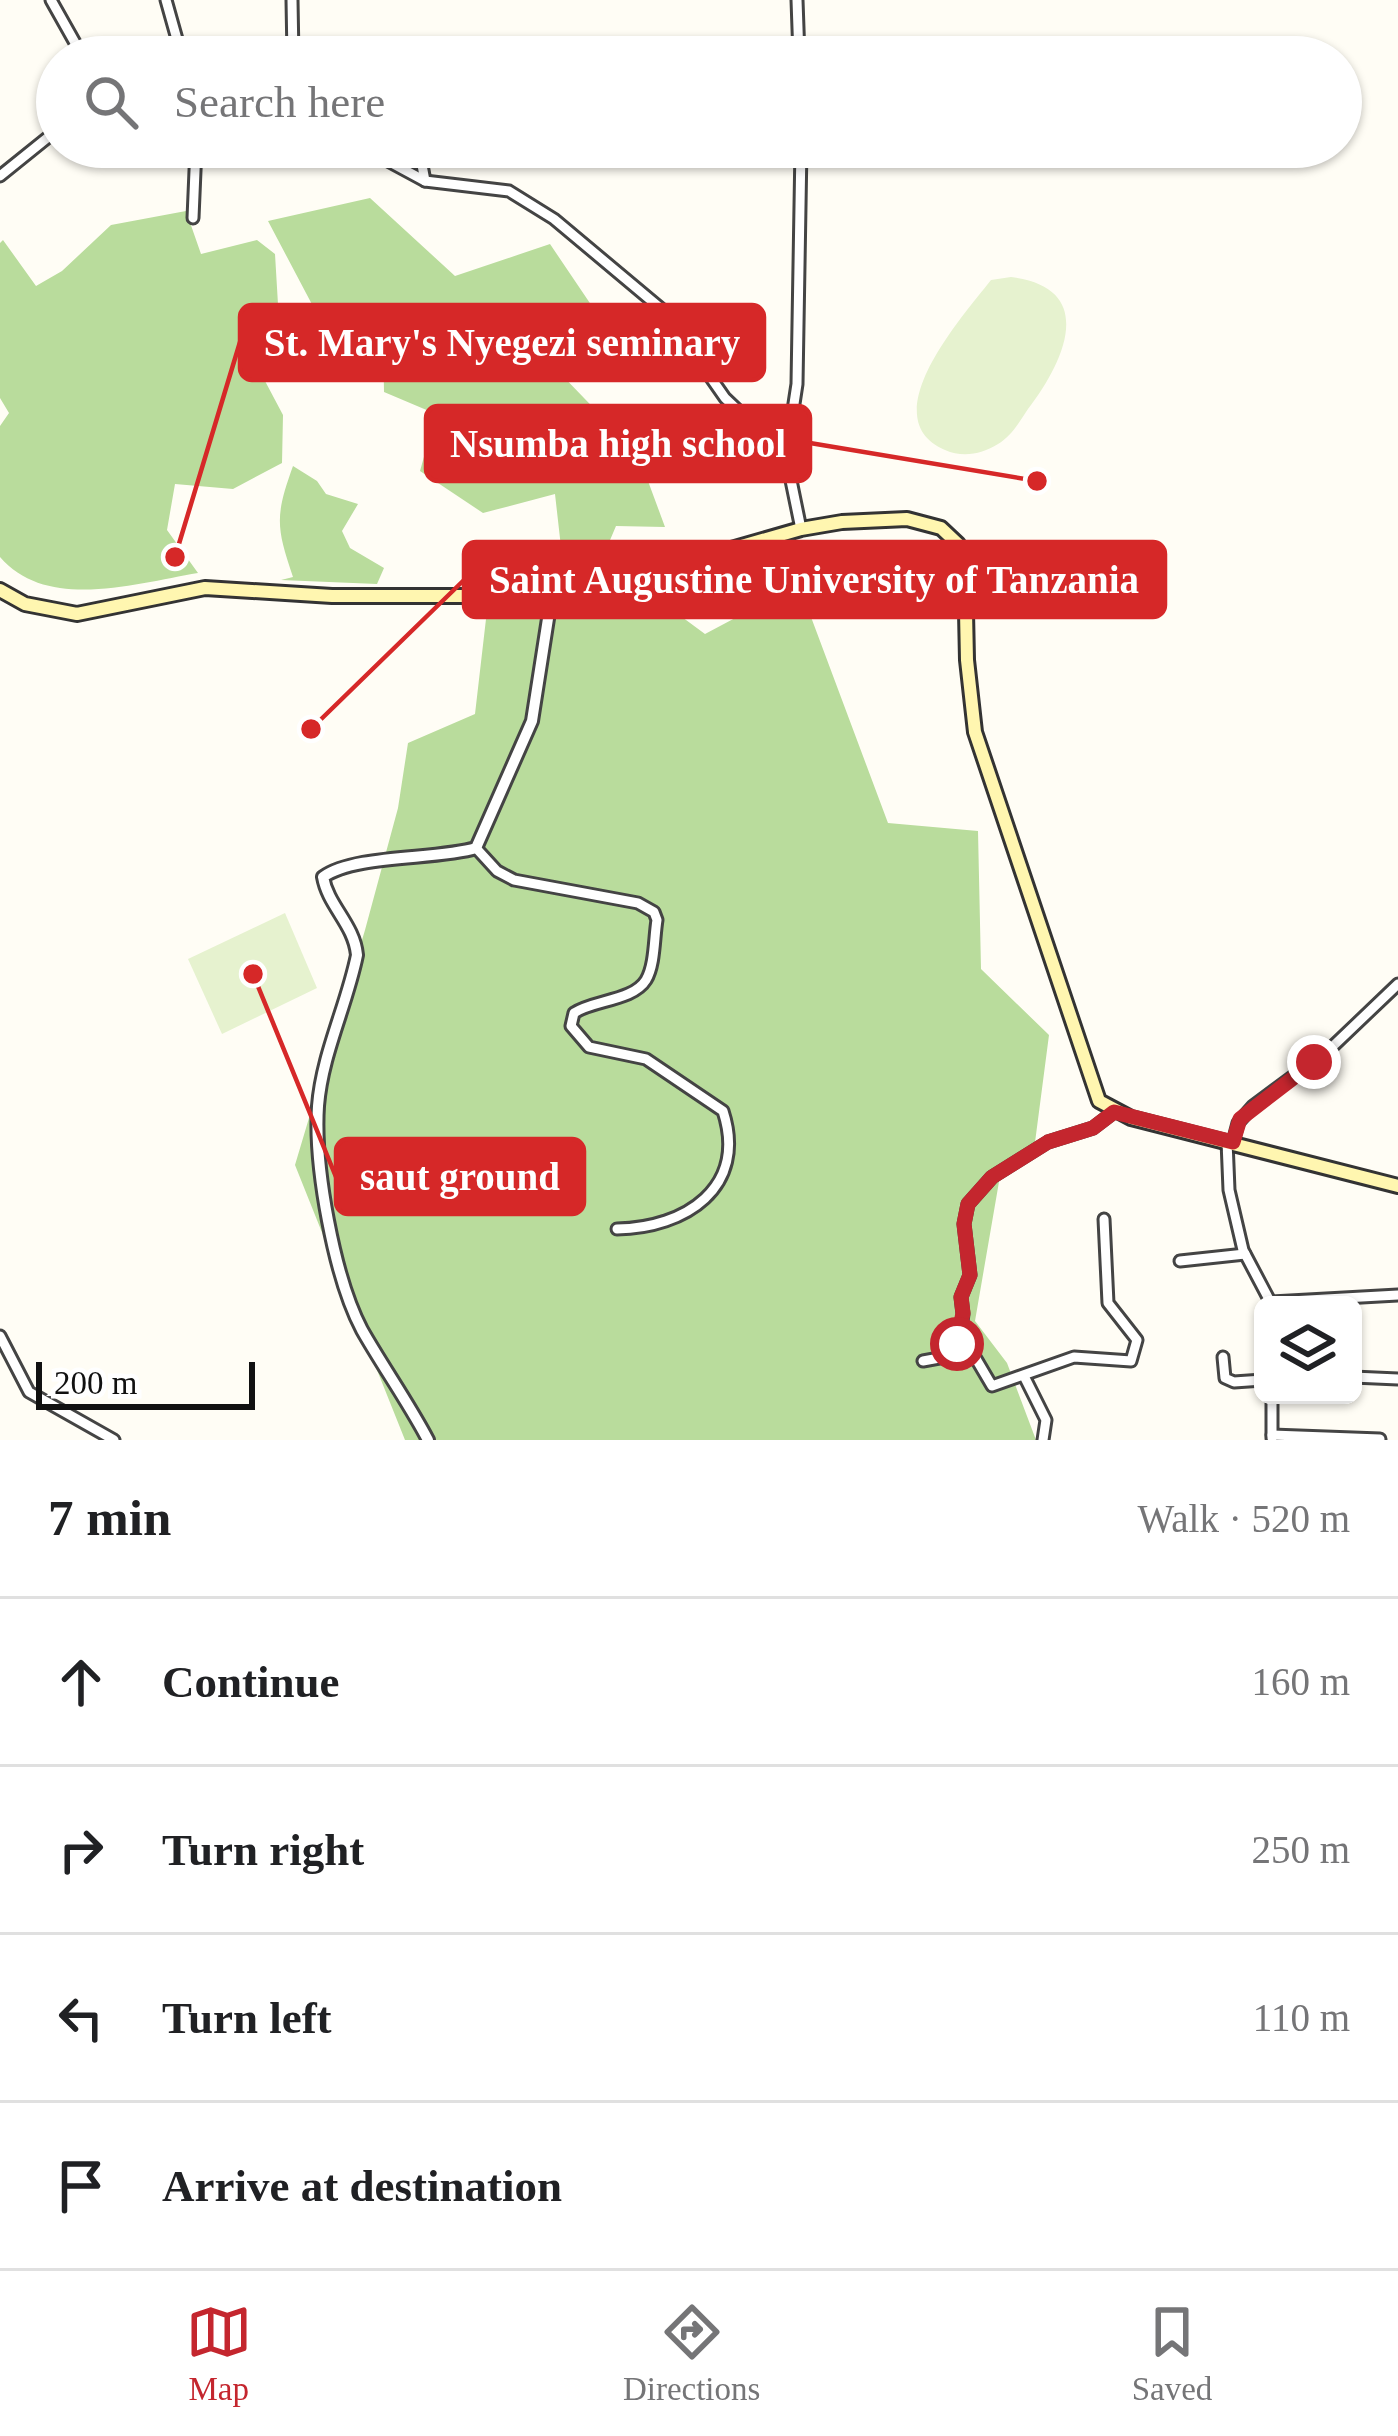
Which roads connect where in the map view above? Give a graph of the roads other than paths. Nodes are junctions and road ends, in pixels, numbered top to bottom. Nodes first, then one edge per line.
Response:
1 (51, 0) edge
2 (166, 0) edge
3 (292, 0) edge
4 (797, 0) edge
5 (71, 36) edge
6 (176, 36) edge
7 (293, 36) edge
8 (798, 36) edge
9 (36, 147) edge
10 (195, 168) edge
11 (399, 168) edge
12 (407, 168) edge
13 (422, 168) edge
14 (801, 168) edge
15 (410, 174) junction
16 (0, 176) edge
17 (424, 181) junction
18 (193, 218) dead end
19 (786, 456) junction
20 (800, 529) junction
21 (0, 590) edge
22 (552, 593) junction
23 (476, 848) junction
24 (1398, 984) edge
25 (1114, 1112) junction
26 (1230, 1142) junction
27 (1398, 1186) edge
28 (1104, 1220) dead end
29 (617, 1229) dead end
30 (1245, 1254) junction
31 (1180, 1261) dead end
32 (1398, 1295) edge
33 (1268, 1296) edge
34 (1362, 1297) edge
35 (0, 1336) edge
36 (958, 1352) junction
37 (1223, 1357) dead end
38 (923, 1360) dead end
39 (1024, 1376) junction
40 (1362, 1377) edge
41 (1398, 1379) edge
42 (1254, 1381) edge
43 (1272, 1404) edge
44 (1272, 1438) edge
45 (1379, 1439) edge
46 (114, 1440) edge
47 (428, 1440) edge
48 (1043, 1440) edge

1 - 5 street
2 - 6 street
3 - 7 street
4 - 8 street
9 - 16 street
10 - 18 street
11 - 15 street
12 - 15 street
13 - 17 street
14 - 19 street
15 - 17 street
17 - 19 street
19 - 20 street
20 - 22 main road
20 - 25 main road
21 - 22 main road
22 - 23 street
23 - 29 street
23 - 47 street
24 - 26 street
25 - 26 main road
25 - 36 street
26 - 27 main road
26 - 30 street
28 - 39 street
30 - 31 street
30 - 33 street
32 - 34 street
35 - 46 street
36 - 38 street
36 - 39 street
37 - 42 street
39 - 48 street
40 - 41 street
43 - 44 street
44 - 45 street

